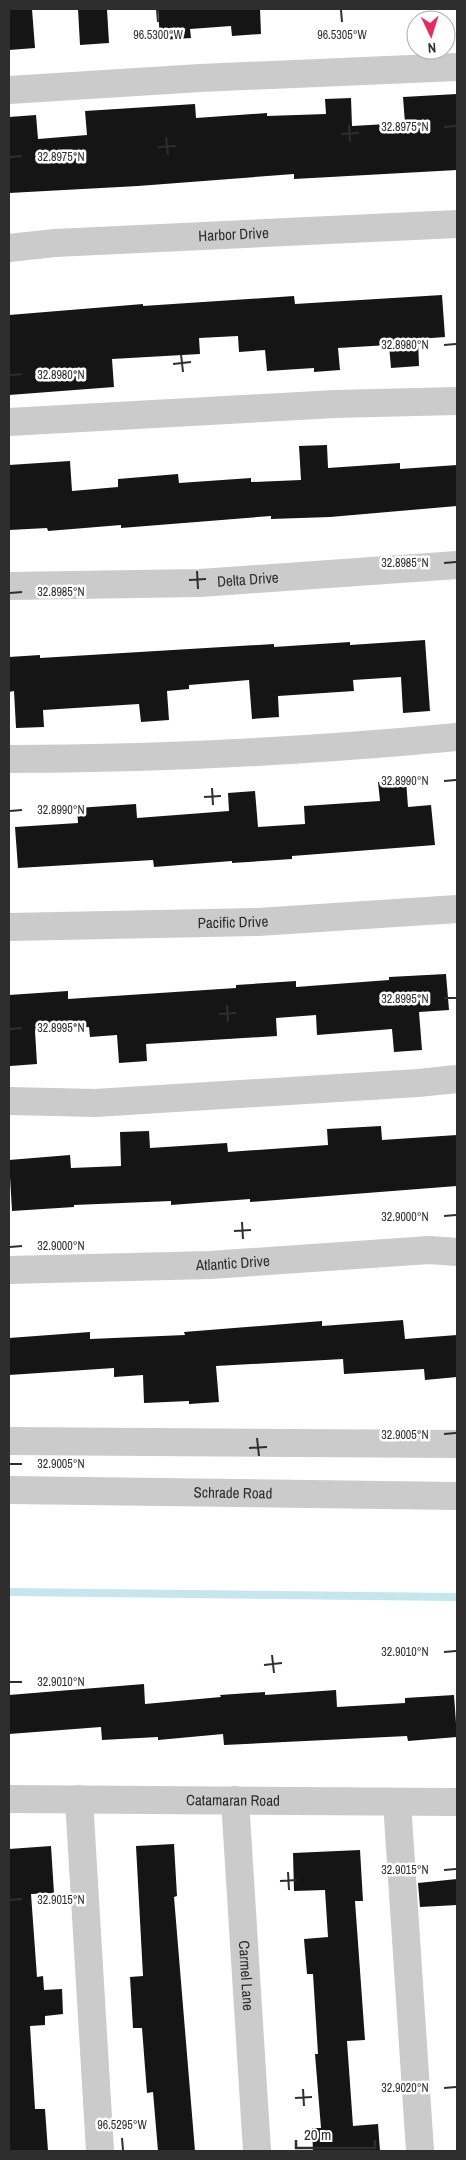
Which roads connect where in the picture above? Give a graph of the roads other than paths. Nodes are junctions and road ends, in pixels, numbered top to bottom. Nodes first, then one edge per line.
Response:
1 (457, 67) edge
2 (9, 90) edge
3 (457, 224) edge
4 (9, 248) edge
5 (457, 401) edge
6 (9, 422) edge
7 (457, 565) edge
8 (9, 586) edge
9 (457, 736) edge
10 (9, 760) edge
11 (457, 908) edge
12 (9, 927) edge
13 (457, 1079) edge
14 (9, 1101) edge
15 (457, 1252) edge
16 (9, 1270) edge
17 (9, 1441) edge
18 (457, 1444) edge
19 (9, 1490) edge
20 (457, 1496) edge
21 (9, 1799) edge
22 (79, 1799) junction
23 (235, 1800) junction
24 (397, 1802) junction
25 (457, 1802) edge
26 (100, 2151) edge
27 (257, 2151) edge
28 (420, 2151) edge

1 - 2 street
3 - 4 street, Harbor Drive
5 - 6 street
7 - 8 street, Delta Drive
9 - 10 street
11 - 12 street, Pacific Drive
13 - 14 street
15 - 16 street, Atlantic Drive
17 - 18 street
19 - 20 street, Schrade Road
21 - 22 street, Catamaran Road
22 - 23 street, Catamaran Road
22 - 26 street
23 - 24 street, Catamaran Road
23 - 27 street, Carmel Lane
24 - 25 street, Catamaran Road
24 - 28 street

